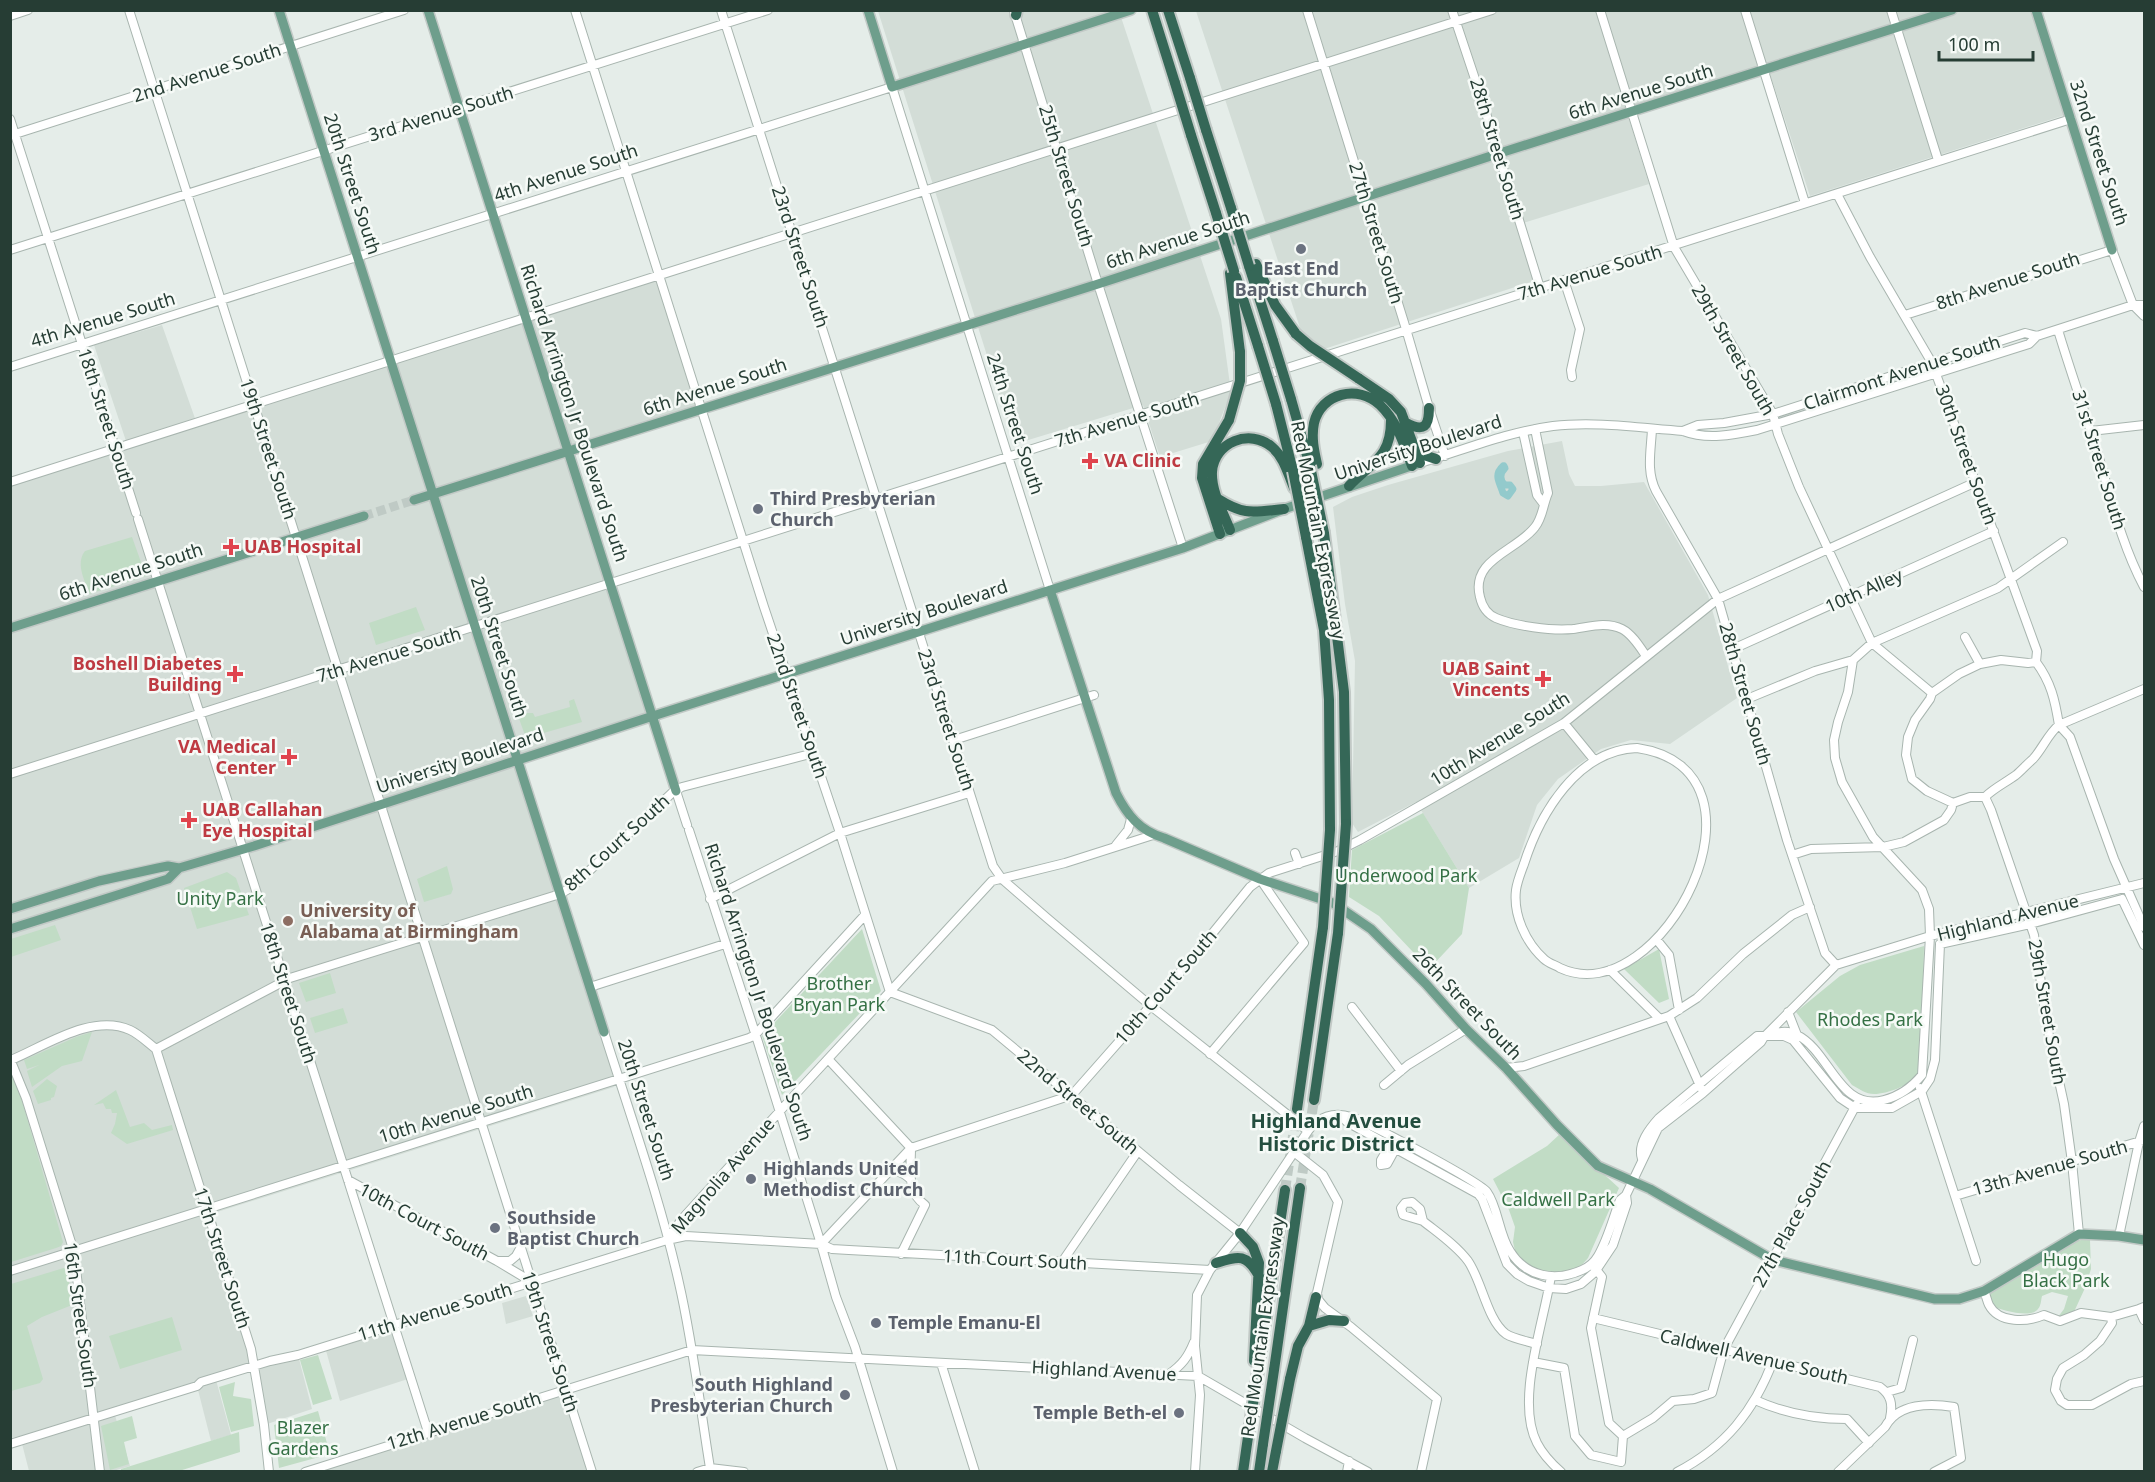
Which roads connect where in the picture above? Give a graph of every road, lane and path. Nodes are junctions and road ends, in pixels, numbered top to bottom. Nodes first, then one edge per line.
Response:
1 (28, 10) edge
2 (129, 10) edge
3 (279, 10) edge
4 (404, 10) edge
5 (428, 10) edge
6 (575, 10) edge
7 (721, 10) edge
8 (768, 10) edge
9 (868, 10) edge
10 (1131, 10) edge
11 (1152, 10) edge
12 (1168, 10) edge
13 (1174, 10) edge
14 (1307, 10) edge
15 (1452, 10) edge
16 (1492, 10) edge
17 (1600, 10) edge
18 (1745, 10) edge
19 (1891, 10) edge
20 (1952, 10) edge
21 (2036, 10) edge
22 (1016, 12) edge
23 (10, 16) edge
24 (1456, 22) junction
25 (726, 24) junction
26 (1176, 27) junction
27 (1896, 28) junction
28 (1025, 44) junction
29 (291, 46) junction
30 (1324, 64) junction
31 (593, 66) junction
32 (1763, 71) junction
33 (892, 87) junction
34 (154, 90) junction
35 (460, 108) junction
36 (1631, 112) junction
37 (10, 119) edge
38 (2071, 119) junction
39 (759, 129) junction
40 (13, 134) edge
41 (1058, 148) junction
42 (324, 151) junction
43 (1497, 154) junction
44 (1938, 160) junction
45 (626, 171) junction
46 (925, 191) junction
47 (187, 194) junction
48 (1837, 194) junction
49 (1365, 197) junction
50 (1805, 203) junction
51 (494, 214) junction
52 (793, 233) junction
53 (48, 238) junction
54 (1674, 247) junction
55 (10, 250) edge
56 (2112, 250) junction
57 (358, 256) junction
58 (1252, 265) junction
59 (1232, 272) junction
60 (660, 275) junction
61 (1564, 280) junction
62 (1098, 284) junction
63 (1540, 288) junction
64 (221, 301) junction
65 (2133, 305) junction
66 (2145, 305) edge
67 (1905, 315) junction
68 (2145, 316) edge
69 (527, 317) junction
70 (967, 325) junction
71 (1406, 329) junction
72 (2058, 330) junction
73 (2037, 336) junction
74 (82, 343) junction
75 (391, 360) junction
76 (1932, 363) junction
77 (834, 366) junction
78 (10, 367) edge
79 (1936, 373) junction
80 (1572, 377) dead end
81 (254, 404) junction
82 (1429, 408) junction
83 (702, 409) junction
84 (1773, 414) junction
85 (1141, 416) junction
86 (1391, 420) junction
87 (1406, 423) junction
88 (2145, 425) edge
89 (1776, 426) junction
90 (1535, 429) junction
91 (1652, 429) junction
92 (1683, 431) junction
93 (2091, 431) junction
94 (1523, 432) junction
95 (1413, 444) junction
96 (115, 448) junction
97 (569, 451) junction
98 (1008, 457) junction
99 (1440, 457) junction
100 (1416, 464) junction
101 (1313, 465) junction
102 (1290, 472) junction
103 (10, 482) edge
104 (1976, 482) junction
105 (1349, 486) junction
106 (434, 494) junction
107 (1218, 499) junction
108 (414, 500) tunnel mouth
109 (876, 500) junction
110 (1543, 503) junction
111 (1284, 509) junction
112 (364, 516) tunnel mouth
113 (1994, 531) junction
114 (1225, 532) junction
115 (296, 538) junction
116 (744, 542) junction
117 (2063, 542) dead end
118 (1183, 548) junction
119 (1827, 549) junction
120 (2011, 579) junction
121 (157, 581) junction
122 (610, 585) junction
123 (2145, 587) edge
124 (1050, 590) junction
125 (1850, 597) junction
126 (1718, 599) junction
127 (10, 627) edge
128 (476, 627) junction
129 (918, 633) junction
130 (1965, 637) dead end
131 (1872, 643) junction
132 (1733, 649) junction
133 (1646, 656) junction
134 (1853, 660) junction
135 (2036, 662) junction
136 (1980, 664) junction
137 (338, 670) junction
138 (787, 674) junction
139 (2145, 689) edge
140 (1932, 693) junction
141 (1090, 697) junction
142 (1747, 699) junction
143 (200, 714) junction
144 (653, 716) junction
145 (1564, 723) junction
146 (2059, 725) junction
147 (954, 740) junction
148 (814, 753) junction
149 (518, 759) junction
150 (1594, 761) junction
151 (10, 774) edge
152 (676, 791) junction
153 (969, 793) junction
154 (1985, 798) junction
155 (1953, 803) junction
156 (380, 804) junction
157 (1131, 819) junction
158 (840, 833) junction
159 (1153, 835) junction
160 (1114, 846) junction
161 (1883, 847) junction
162 (242, 849) junction
163 (1295, 854) dead end
164 (1792, 855) junction
165 (1299, 864) junction
166 (179, 868) junction
167 (1002, 879) junction
168 (1260, 879) junction
169 (2145, 883) edge
170 (2127, 888) junction
171 (560, 894) junction
172 (710, 899) junction
173 (2122, 899) junction
174 (1810, 907) junction
175 (10, 909) edge
176 (2027, 913) junction
177 (865, 915) junction
178 (2031, 924) junction
179 (2145, 927) edge
180 (10, 929) edge
181 (1930, 936) junction
182 (422, 937) junction
183 (1656, 939) junction
184 (725, 944) junction
185 (1940, 944) junction
186 (2145, 945) edge
187 (1836, 965) junction
188 (1610, 970) junction
189 (284, 981) junction
190 (590, 987) junction
191 (890, 992) junction
192 (1151, 1006) junction
193 (1352, 1007) dead end
194 (1679, 1010) junction
195 (1788, 1012) junction
196 (1669, 1016) junction
197 (1660, 1019) junction
198 (1466, 1029) junction
199 (604, 1032) joint
200 (756, 1035) junction
201 (1797, 1035) junction
202 (1764, 1036) junction
203 (156, 1049) junction
204 (1210, 1054) junction
205 (11, 1059) edge
206 (828, 1059) junction
207 (1506, 1068) junction
208 (1401, 1071) junction
209 (619, 1080) junction
210 (1917, 1081) junction
211 (1384, 1085) dead end
212 (1702, 1089) junction
213 (1922, 1091) junction
214 (1072, 1095) junction
215 (1858, 1099) junction
216 (1314, 1100) tunnel mouth
217 (1297, 1108) tunnel mouth
218 (1855, 1108) junction
219 (779, 1112) junction
220 (481, 1122) junction
221 (2145, 1126) edge
222 (1308, 1131) junction
223 (2142, 1141) edge
224 (1395, 1143) junction
225 (911, 1148) junction
226 (1138, 1151) junction
227 (1294, 1152) junction
228 (2072, 1162) junction
229 (343, 1166) junction
230 (889, 1172) junction
231 (348, 1180) junction
232 (911, 1180) junction
233 (1632, 1181) junction
234 (1300, 1188) tunnel mouth
235 (1285, 1190) tunnel mouth
236 (1955, 1196) junction
237 (207, 1210) junction
238 (1423, 1221) dead end
239 (1240, 1233) junction
240 (2079, 1234) junction
241 (2119, 1236) junction
242 (667, 1240) junction
243 (2145, 1240) edge
244 (821, 1244) junction
245 (520, 1247) junction
246 (74, 1252) junction
247 (901, 1254) junction
248 (1773, 1260) junction
249 (497, 1261) junction
250 (1976, 1261) dead end
251 (1062, 1262) junction
252 (1213, 1267) junction
253 (1594, 1267) junction
254 (10, 1271) edge
255 (1259, 1276) junction
256 (1551, 1276) junction
257 (531, 1282) junction
258 (1549, 1288) junction
259 (1984, 1291) junction
260 (1316, 1298) junction
261 (2142, 1308) edge
262 (1593, 1318) junction
263 (2112, 1320) junction
264 (2145, 1320) edge
265 (1344, 1321) junction
266 (394, 1325) junction
267 (1309, 1326) junction
268 (1196, 1338) junction
269 (1913, 1340) dead end
270 (1537, 1344) junction
271 (1724, 1349) junction
272 (692, 1350) junction
273 (858, 1359) junction
274 (1257, 1361) junction
275 (1773, 1361) junction
276 (1533, 1362) junction
277 (941, 1363) junction
278 (255, 1366) junction
279 (1169, 1374) junction
280 (1198, 1376) junction
281 (2145, 1381) edge
282 (566, 1389) junction
283 (1887, 1392) junction
284 (1755, 1400) junction
285 (95, 1418) junction
286 (1890, 1418) junction
287 (428, 1432) junction
288 (1623, 1436) junction
289 (1869, 1443) junction
290 (10, 1444) edge
291 (1349, 1461) junction
292 (711, 1470) edge
293 (100, 1472) edge
294 (269, 1472) edge
295 (305, 1472) edge
296 (592, 1472) edge
297 (697, 1472) edge
298 (744, 1472) edge
299 (893, 1472) edge
300 (975, 1472) edge
301 (1195, 1472) edge
302 (1243, 1472) edge
303 (1259, 1472) edge
304 (1272, 1472) edge
305 (1347, 1472) edge
306 (1368, 1472) edge
307 (1421, 1472) edge
308 (1560, 1472) edge
309 (1677, 1472) edge
310 (1838, 1472) edge
311 (1934, 1472) edge

1 - 23 street
2 - 34 street, 19th Street South
3 - 29 main road, 20th Street South
4 - 29 street, 2nd Avenue South
5 - 35 main road, Richard Arrington Jr Boulevard South
6 - 31 street, 22nd Street South
7 - 25 street, 23rd Street South
8 - 25 street, 3rd Avenue South
9 - 33 main road, 24th Street South
10 - 28 main road, 4th Avenue South
11 - 59 highway, bridge
12 - 26 highway
13 - 26 highway
14 - 30 street, 27th Street South
15 - 24 street, 28th Street South
16 - 24 street
17 - 36 street, 29th Street South
18 - 32 street
19 - 27 street
20 - 27 main road, 6th Avenue South
21 - 38 main road, 32nd Street South
22 - 28 street, 25th Street South
24 - 30 street
24 - 43 street, 28th Street South
25 - 31 street, 3rd Avenue South
25 - 39 street, 23rd Street South
26 - 58 highway, Red Mountain Expressway, bridge
27 - 32 main road, 6th Avenue South
27 - 44 street
28 - 33 main road, 4th Avenue South
28 - 41 street, 25th Street South
29 - 34 street, 2nd Avenue South
29 - 42 main road, 20th Street South
30 - 41 street
30 - 49 street, 27th Street South
31 - 35 street, 3rd Avenue South
31 - 45 street, 22nd Street South
32 - 36 main road, 6th Avenue South
32 - 50 street
33 - 39 street, 4th Avenue South
33 - 46 street, 24th Street South
34 - 40 street, 2nd Avenue South
34 - 47 street, 19th Street South
35 - 42 street, 3rd Avenue South
35 - 51 main road, Richard Arrington Jr Boulevard South
36 - 43 main road, 6th Avenue South
36 - 54 street, 29th Street South
37 - 40 street, 18th Street South
38 - 44 street, 7th Avenue South
38 - 56 main road, 32nd Street South
39 - 45 street, 4th Avenue South
39 - 52 street, 23rd Street South
40 - 53 street, 18th Street South
41 - 46 street
41 - 62 street, 25th Street South
42 - 47 street, 3rd Avenue South
42 - 57 main road, 20th Street South
43 - 49 main road, 6th Avenue South
43 - 63 street, 28th Street South
44 - 48 street, 7th Avenue South
45 - 51 street, 4th Avenue South
45 - 60 street, 22nd Street South
46 - 52 street
46 - 70 street, 24th Street South
47 - 53 street, 3rd Avenue South
47 - 64 street, 19th Street South
48 - 50 street, 7th Avenue South
48 - 67 street, 30th Street South
49 - 62 main road, 6th Avenue South
49 - 71 street, 27th Street South
50 - 54 street, 7th Avenue South
51 - 57 street, 4th Avenue South
51 - 69 main road, Richard Arrington Jr Boulevard South
52 - 60 street
52 - 77 street, 23rd Street South
53 - 55 street, 3rd Avenue South
53 - 74 street, 18th Street South
54 - 61 street, 7th Avenue South
54 - 84 street, 29th Street South
56 - 65 street, 32nd Street South
56 - 67 street, 8th Avenue South
57 - 64 street, 4th Avenue South
57 - 75 main road, 20th Street South
58 - 87 highway, bridge
58 - 101 highway, Red Mountain Expressway, bridge
59 - 102 highway, Red Mountain Expressway, bridge
59 - 114 highway, bridge
60 - 69 street
60 - 83 street, 22nd Street South
61 - 63 street, 7th Avenue South
61 - 80 street
62 - 70 main road, 6th Avenue South
62 - 85 street, 25th Street South
63 - 71 street, 7th Avenue South
64 - 74 street, 4th Avenue South
64 - 81 street, 19th Street South
65 - 66 street, Clairmont Avenue South
65 - 68 street
65 - 72 street, Clairmont Avenue South
67 - 76 street, 30th Street South
69 - 75 street
69 - 97 main road, Richard Arrington Jr Boulevard South
70 - 77 main road, 6th Avenue South
70 - 98 street, 24th Street South
71 - 82 street, 27th Street South
71 - 85 street, 7th Avenue South
72 - 73 street, Clairmont Avenue South
72 - 93 street, 31st Street South
73 - 76 street, Clairmont Avenue South
73 - 79 street, Clairmont Avenue South
74 - 78 street, 4th Avenue South
74 - 96 street, 18th Street South
75 - 81 street
75 - 106 main road, 20th Street South
76 - 79 street, 30th Street South
76 - 84 street, Clairmont Avenue South
77 - 83 main road, 6th Avenue South
77 - 109 street, 23rd Street South
79 - 89 street, Clairmont Avenue South
79 - 104 street, 30th Street South
81 - 96 street
81 - 115 street, 19th Street South
82 - 87 highway
82 - 99 street, 27th Street South
83 - 97 main road, 6th Avenue South
83 - 116 street, 22nd Street South
84 - 89 street, 29th Street South
84 - 92 street, Clairmont Avenue South
85 - 98 street, 7th Avenue South
85 - 118 street, 25th Street South
86 - 100 highway
86 - 101 highway
86 - 105 highway
87 - 95 highway
88 - 93 street
89 - 92 street, Clairmont Avenue South
89 - 119 street, 29th Street South
90 - 91 street, University Boulevard
90 - 94 street, University Boulevard
90 - 110 street
91 - 92 street, University Boulevard
91 - 126 street, 28th Street South
93 - 123 street, 31st Street South
94 - 99 street, University Boulevard
94 - 110 street
95 - 99 highway
95 - 100 highway
96 - 103 street
96 - 121 street, 18th Street South
97 - 106 main road, 6th Avenue South
97 - 122 main road, Richard Arrington Jr Boulevard South
98 - 109 street, 7th Avenue South
98 - 124 street, 24th Street South
99 - 100 street, University Boulevard
100 - 105 main road, University Boulevard
101 - 216 highway, Red Mountain Expressway, bridge
102 - 107 highway
102 - 217 highway, Red Mountain Expressway, bridge
104 - 113 street, 30th Street South
104 - 119 street, 10th Avenue South
105 - 111 main road, University Boulevard
106 - 108 main road, 6th Avenue South
106 - 128 main road, 20th Street South
107 - 111 highway
107 - 114 highway
109 - 116 street, 7th Avenue South
109 - 129 street, 23rd Street South
110 - 133 street
111 - 114 main road, University Boulevard
112 - 115 main road, 6th Avenue South
113 - 120 street, 30th Street South
113 - 125 street, 10th Alley
114 - 118 main road, University Boulevard
115 - 121 main road, 6th Avenue South
115 - 137 street, 19th Street South
116 - 122 street, 7th Avenue South
116 - 138 street, 22nd Street South
117 - 120 street
118 - 124 main road, University Boulevard
119 - 125 street, 29th Street South
119 - 126 street, 10th Avenue South
120 - 131 street
120 - 135 street, 30th Street South
121 - 127 main road, 6th Avenue South
121 - 143 street, 18th Street South
122 - 128 street, 7th Avenue South
122 - 144 main road, Richard Arrington Jr Boulevard South
124 - 129 main road, University Boulevard
124 - 141 main road, 24th Street South
125 - 131 street, 29th Street South
125 - 132 street, 10th Alley
126 - 132 street, 28th Street South
126 - 133 street, 10th Avenue South
128 - 137 street, 7th Avenue South
128 - 149 main road, 20th Street South
129 - 138 main road, University Boulevard
129 - 147 street, 23rd Street South
130 - 136 street
131 - 134 street
131 - 140 street, 29th Street South
132 - 142 street, 28th Street South
133 - 145 street, 10th Avenue South
134 - 142 street
134 - 161 street
135 - 136 street
135 - 146 street
136 - 140 street
137 - 143 street, 7th Avenue South
137 - 156 street, 19th Street South
138 - 144 main road, University Boulevard
138 - 148 street, 22nd Street South
139 - 146 street
140 - 155 street
141 - 147 street
141 - 157 main road, 24th Street South
142 - 164 street, 28th Street South
143 - 151 street, 7th Avenue South
143 - 162 street, 18th Street South
144 - 149 main road, University Boulevard
144 - 152 main road, Richard Arrington Jr Boulevard South
145 - 150 street
145 - 165 street, 10th Avenue South
146 - 154 street
146 - 170 street
147 - 153 street, 23rd Street South
148 - 152 street, 8th Court South
148 - 158 street, 22nd Street South
149 - 156 main road, University Boulevard
149 - 171 main road, 20th Street South
150 - 183 street
150 - 188 street
152 - 171 street, 8th Court South
152 - 172 street, Richard Arrington Jr Boulevard South
153 - 158 street
153 - 167 street, 23rd Street South
154 - 155 street
154 - 176 street, 29th Street South
155 - 161 street
156 - 162 main road, University Boulevard
156 - 182 street, 19th Street South
157 - 159 main road, 24th Street South
157 - 160 street
158 - 172 street
158 - 177 street, 22nd Street South
159 - 160 street
159 - 168 main road
160 - 167 street
161 - 164 street
161 - 181 street
162 - 166 main road, University Boulevard
162 - 189 street, 18th Street South
163 - 165 street
164 - 174 street, 28th Street South
165 - 168 street, 10th Avenue South
166 - 175 main road, University Boulevard
166 - 180 main road, University Boulevard
167 - 191 street, Magnolia Avenue
167 - 192 street, 23rd Street South
168 - 192 street, 10th Court South
168 - 198 main road, 26th Street South
168 - 204 street
169 - 170 street, Highland Avenue
170 - 173 street
170 - 176 street, Highland Avenue
170 - 179 street
171 - 182 street, 8th Court South
171 - 190 main road, 20th Street South
172 - 184 street, Richard Arrington Jr Boulevard South
173 - 178 street, Highland Avenue
173 - 186 street
174 - 187 street, 28th Street South
174 - 194 street
176 - 178 street, 29th Street South
176 - 181 street, Highland Avenue
177 - 191 street, 22nd Street South
177 - 200 street, 10th Avenue South
178 - 185 street, Highland Avenue
178 - 228 street, 29th Street South
181 - 185 street
181 - 187 street
181 - 210 street, Highland Avenue
182 - 189 street, 8th Court South
182 - 220 street, 19th Street South
183 - 188 street
183 - 194 street
184 - 190 street
184 - 200 street, Richard Arrington Jr Boulevard South
185 - 213 street, Highland Avenue
187 - 195 street
188 - 197 street
189 - 203 street, 8th Court South
189 - 229 street, 18th Street South
190 - 199 main road, 20th Street South
191 - 206 street, Magnolia Avenue
191 - 214 street, 22nd Street South
192 - 204 street, 23rd Street South
192 - 214 street, 10th Court South
193 - 208 street
194 - 196 street
195 - 201 street
195 - 202 street
196 - 197 street
196 - 212 street
197 - 207 street
198 - 207 main road, 26th Street South
198 - 208 street
199 - 209 street, 20th Street South
200 - 209 street, 10th Avenue South
200 - 219 street, Richard Arrington Jr Boulevard South
201 - 202 street, Highland Avenue
201 - 215 street
202 - 212 street, Highland Avenue
202 - 218 street
203 - 205 street
203 - 237 street, 17th Street South
204 - 222 street, 23rd Street South
205 - 246 street, 16th Street South
206 - 219 street, Magnolia Avenue
206 - 225 street
207 - 233 main road, 26th Street South
208 - 211 street
209 - 220 street, 10th Avenue South
209 - 242 street, 20th Street South
210 - 213 street
210 - 215 street
212 - 233 street, Highland Avenue
213 - 218 street
213 - 236 street
214 - 225 street
214 - 226 street, 22nd Street South
215 - 218 street, 27th Place South
218 - 248 street, 27th Place South
219 - 242 street, Magnolia Avenue
219 - 244 street, Richard Arrington Jr Boulevard South
220 - 229 street, 10th Avenue South
220 - 245 street, 19th Street South
221 - 223 street
222 - 224 street, Highland Avenue
222 - 227 street, Highland Avenue
223 - 228 street, 13th Avenue South
223 - 241 street
224 - 256 street, Highland Avenue
224 - 258 street, Highland Avenue
225 - 230 street
225 - 232 street
226 - 239 street, 22nd Street South
226 - 251 street
227 - 239 street, Highland Avenue
227 - 260 street
228 - 236 street, 13th Avenue South
228 - 240 street, 29th Street South
229 - 231 street, 18th Street South
229 - 237 street, 10th Avenue South
230 - 232 street
230 - 244 street
231 - 249 street, 10th Court South
231 - 266 street, 18th Street South
232 - 247 street
233 - 248 main road, 26th Street South
233 - 253 street, Highland Avenue
234 - 303 highway, Red Mountain Expressway, bridge
235 - 274 highway, Red Mountain Expressway
236 - 250 street
237 - 246 street, 10th Avenue South
237 - 278 street, 17th Street South
238 - 270 street
239 - 252 street, Highland Avenue
239 - 255 highway
240 - 241 main road
240 - 259 main road, 26th Street South
241 - 243 main road
242 - 244 street, 11th Avenue South
242 - 257 street, 11th Avenue South
242 - 272 street, 20th Street South
244 - 247 street, 11th Court South
244 - 273 street, Richard Arrington Jr Boulevard South
245 - 249 street
245 - 257 street, 19th Street South
246 - 254 street, 10th Avenue South
246 - 285 street, 16th Street South
247 - 251 street, 11th Court South
248 - 259 main road, 26th Street South
248 - 271 street, 27th Place South
249 - 257 street, 10th Court South
251 - 252 street, 11th Court South
252 - 255 highway
252 - 268 street, Highland Avenue
253 - 256 street, Highland Avenue
253 - 258 street, Highland Avenue
253 - 262 street
255 - 274 highway
256 - 258 street
257 - 266 street, 11th Avenue South
257 - 282 street, 19th Street South
258 - 270 street
259 - 263 street
260 - 265 street
260 - 267 highway
261 - 263 street
261 - 264 street
262 - 271 street, Caldwell Avenue South
262 - 288 street
263 - 281 street
265 - 267 highway
265 - 307 street
266 - 278 street, 11th Avenue South
266 - 287 street, 18th Street South
267 - 304 highway, bridge
268 - 279 street
268 - 280 street, Highland Avenue
269 - 283 street
270 - 276 street
271 - 275 street, Caldwell Avenue South
271 - 288 street, 27th Place South
272 - 273 street, Highland Avenue
272 - 282 street, 12th Avenue South
272 - 292 street, 20th Street South
273 - 277 street, Highland Avenue
273 - 299 street, Richard Arrington Jr Boulevard South
274 - 302 highway, Red Mountain Expressway, bridge
275 - 283 street, Caldwell Avenue South
275 - 284 street
276 - 288 street
276 - 308 street
277 - 279 street, Highland Avenue
277 - 300 street
278 - 285 street, 11th Avenue South
278 - 294 street, 17th Street South
279 - 280 street, Highland Avenue
280 - 291 street
280 - 301 street
282 - 287 street, 12th Avenue South
282 - 296 street, 19th Street South
283 - 286 street
284 - 289 street
284 - 309 street
285 - 290 street, 11th Avenue South
285 - 293 street, 16th Street South
286 - 289 street
286 - 311 street
287 - 295 street, 12th Avenue South
289 - 310 street
291 - 305 street
291 - 306 street
292 - 297 street
292 - 298 street

